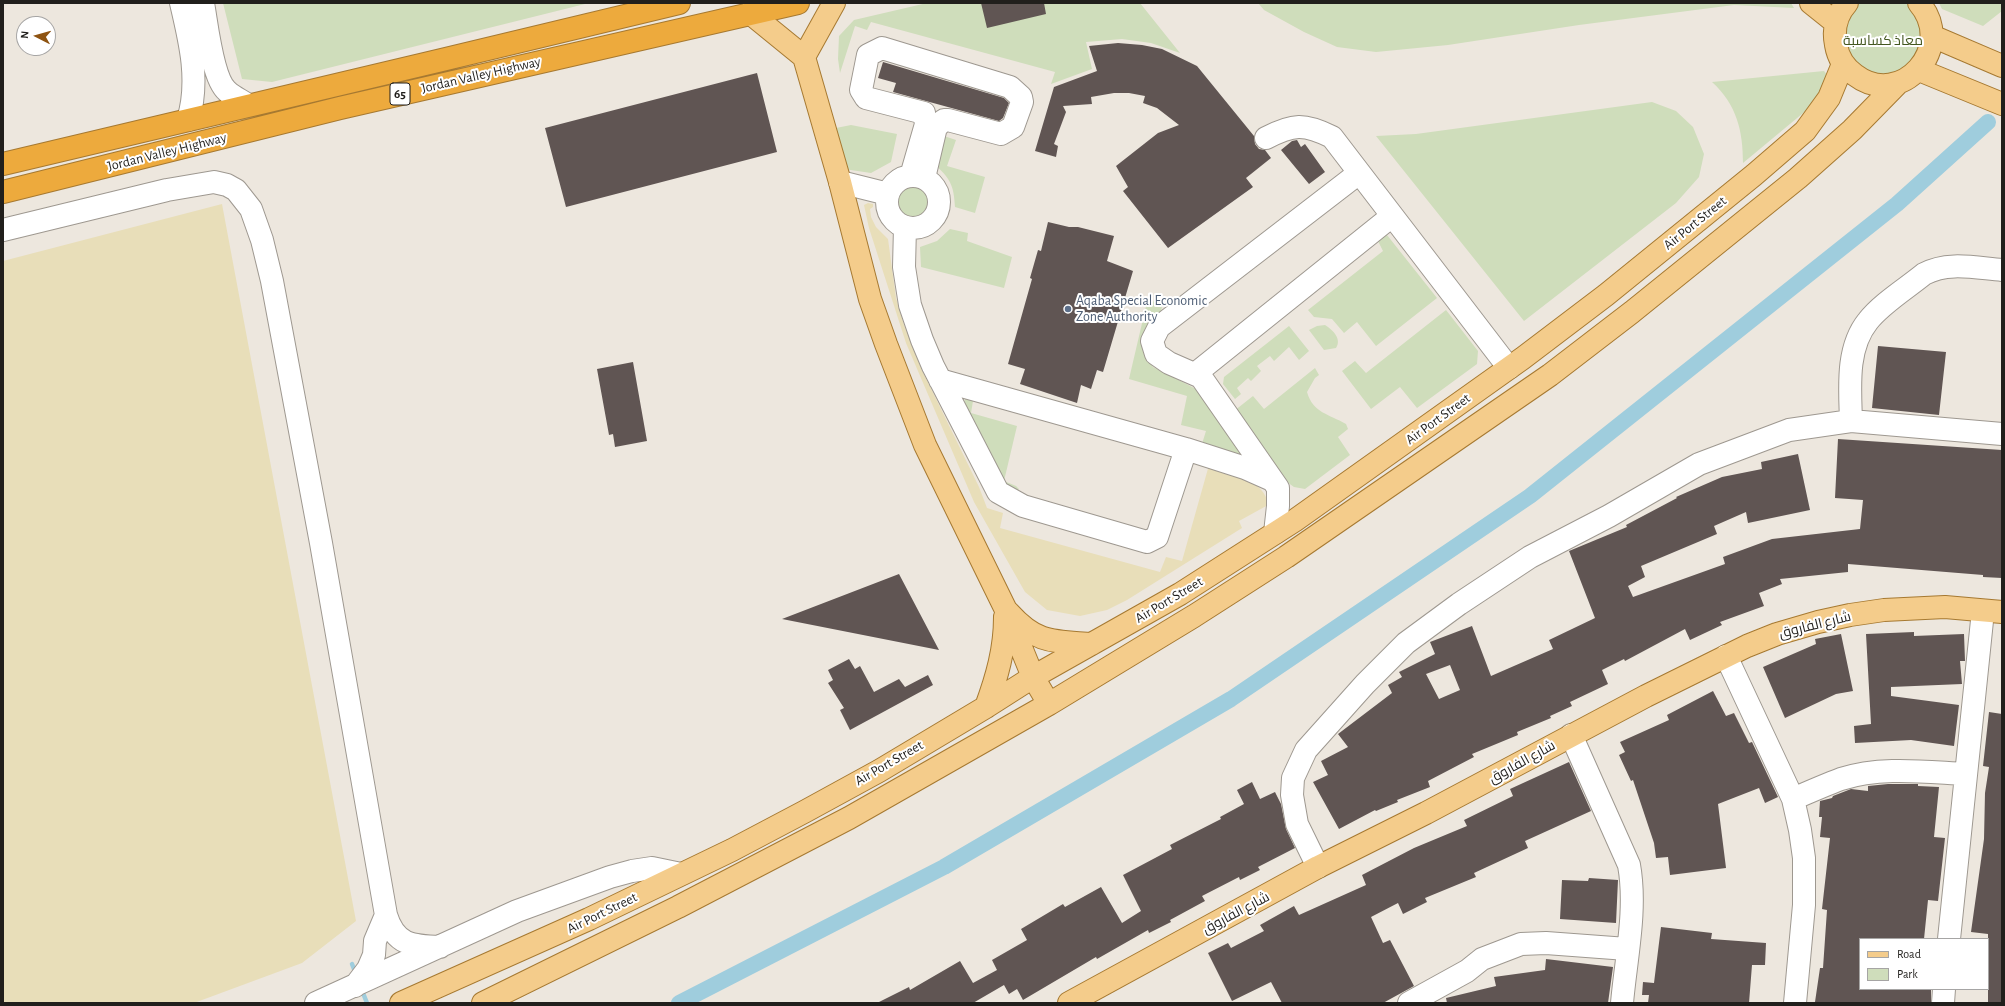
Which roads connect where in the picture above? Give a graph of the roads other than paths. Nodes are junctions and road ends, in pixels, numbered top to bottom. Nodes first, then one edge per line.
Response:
1 (181, 3) edge
2 (203, 3) edge
3 (678, 3) edge
4 (798, 3) edge
5 (834, 3) edge
6 (1811, 3) edge
7 (1847, 3) edge
8 (1919, 3) edge
9 (750, 13) junction
10 (1836, 23) junction
11 (1932, 36) junction
12 (804, 58) junction
13 (1843, 64) junction
14 (2002, 66) edge
15 (1918, 70) junction
16 (1898, 82) junction
17 (334, 86) junction
18 (248, 104) junction
19 (2002, 104) edge
20 (340, 108) junction
21 (188, 120) junction
22 (1266, 138) dead end
23 (3, 164) edge
24 (1359, 173) junction
25 (918, 177) junction
26 (840, 182) junction
27 (3, 192) edge
28 (888, 194) junction
29 (1392, 216) junction
30 (906, 227) junction
31 (3, 230) edge
32 (2002, 270) edge
33 (1509, 368) junction
34 (1195, 374) junction
35 (940, 380) junction
36 (1851, 421) junction
37 (2002, 434) edge
38 (1186, 449) junction
39 (1272, 480) junction
40 (1275, 533) junction
41 (1005, 608) junction
42 (1992, 611) edge
43 (1092, 644) junction
44 (1726, 656) junction
45 (1033, 677) junction
46 (1049, 704) junction
47 (986, 707) junction
48 (1571, 735) junction
49 (1966, 774) junction
50 (1793, 799) junction
51 (1318, 867) junction
52 (681, 874) junction
53 (386, 915) junction
54 (1949, 938) edge
55 (440, 947) junction
56 (1627, 948) junction
57 (355, 986) junction
58 (1944, 990) edge
59 (1417, 1001) edge
60 (316, 1003) edge
61 (401, 1003) edge
62 (482, 1003) edge
63 (1069, 1003) edge
64 (1622, 1003) edge
65 (1795, 1003) edge
66 (1943, 1003) edge

1 - 21 street
2 - 18 street
3 - 17 highway, Jordan Valley Highway / 65
4 - 9 highway, Jordan Valley Highway / 65
5 - 12 main road
6 - 10 main road
7 - 10 main road
8 - 11 main road
9 - 12 main road
9 - 20 highway, Jordan Valley Highway / 65
10 - 13 main road
11 - 14 main road
11 - 15 main road
12 - 26 main road
13 - 16 main road
13 - 33 main road, Air Port Street
15 - 16 main road
15 - 19 main road
16 - 46 main road, Air Port Street
17 - 18 highway, Jordan Valley Highway / 65
17 - 20 highway
18 - 21 highway, Jordan Valley Highway / 65
20 - 27 highway, Jordan Valley Highway / 65
21 - 23 highway, Jordan Valley Highway / 65
22 - 24 street
24 - 29 street
24 - 34 street
25 - 25 street
25 - 28 street
25 - 30 street
26 - 28 street
26 - 41 main road
28 - 30 street
29 - 33 street
29 - 34 street
30 - 35 street
31 - 53 street
32 - 36 street
33 - 40 main road, Air Port Street
34 - 39 street
35 - 38 street
35 - 38 street
36 - 37 street
36 - 51 street
38 - 39 street
39 - 40 street
40 - 43 main road, Air Port Street
41 - 43 main road
41 - 45 main road
41 - 47 main road
42 - 44 main road, شارع الفاروق
42 - 49 street
43 - 45 main road, Air Port Street
44 - 48 main road, شارع الفاروق
44 - 50 street
45 - 46 main road
45 - 47 main road, Air Port Street
46 - 62 main road, Air Port Street
47 - 52 main road, Air Port Street
48 - 51 main road, شارع الفاروق
48 - 56 street
49 - 50 street
49 - 54 street
50 - 65 street
51 - 63 main road, شارع الفاروق
52 - 55 street
52 - 61 main road, Air Port Street
53 - 55 street
53 - 57 street
55 - 57 street
56 - 59 street
56 - 64 street
57 - 60 street
58 - 66 street

